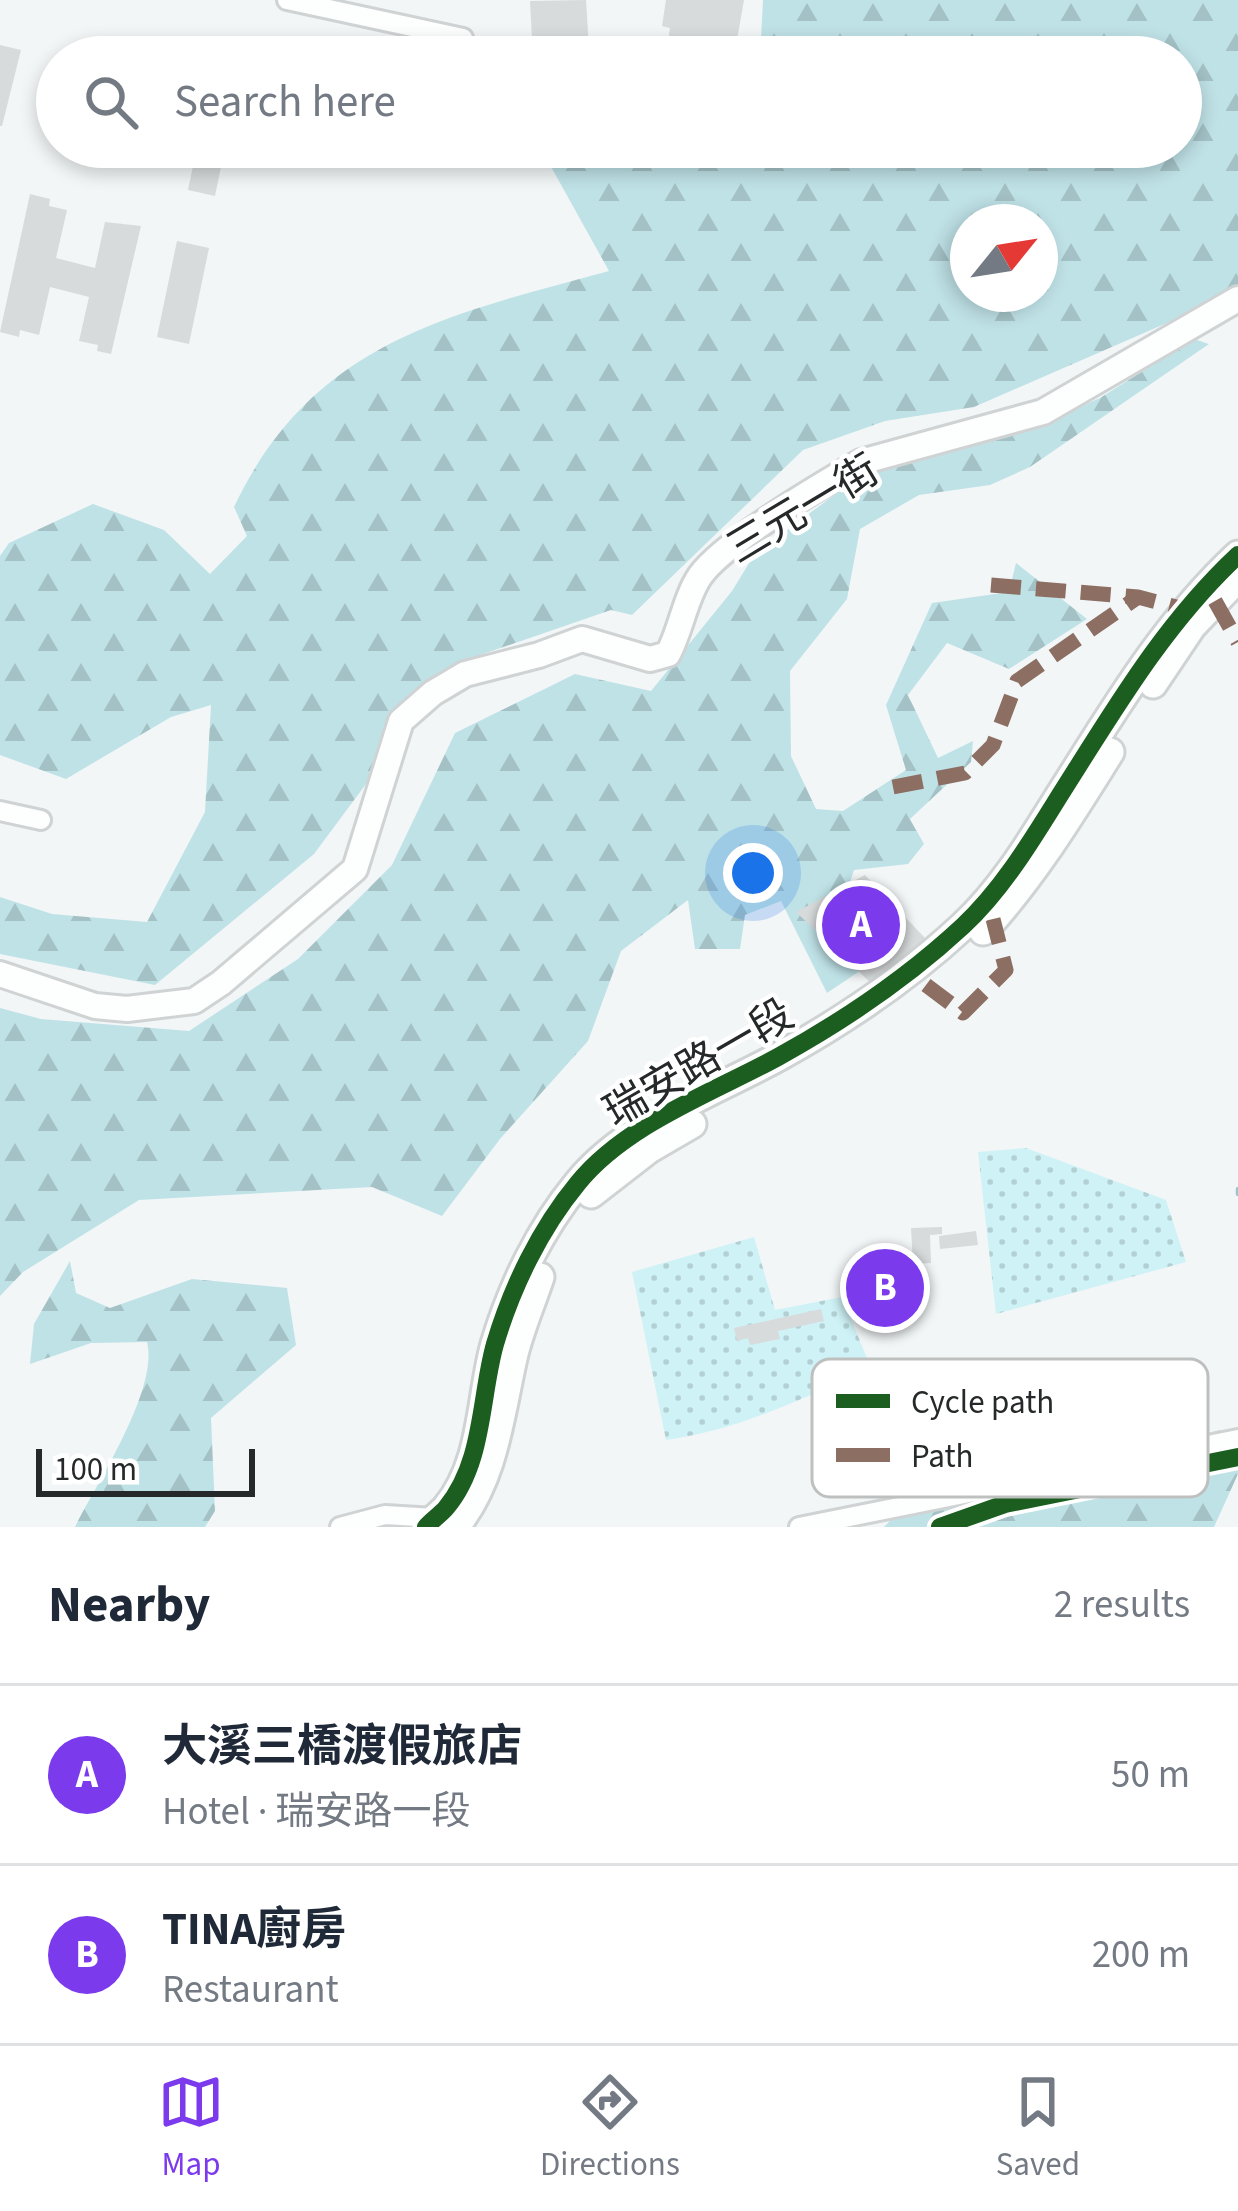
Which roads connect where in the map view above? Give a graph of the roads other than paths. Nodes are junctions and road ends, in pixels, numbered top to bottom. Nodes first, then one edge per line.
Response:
1 (287, 0) edge
2 (454, 36) edge
3 (1238, 299) edge
4 (1238, 555) edge
5 (1238, 578) edge
6 (0, 811) edge
7 (41, 820) dead end
8 (0, 974) edge
9 (1238, 1438) edge
10 (1208, 1444) edge
11 (947, 1497) edge
12 (446, 1524) edge
13 (340, 1527) edge
14 (799, 1527) edge

1 - 2 street
3 - 8 street, 三元一街
4 - 12 main road, 瑞安路一段
5 - 12 main road, 瑞安路一段
6 - 7 street
9 - 10 street
11 - 14 street
12 - 13 street

